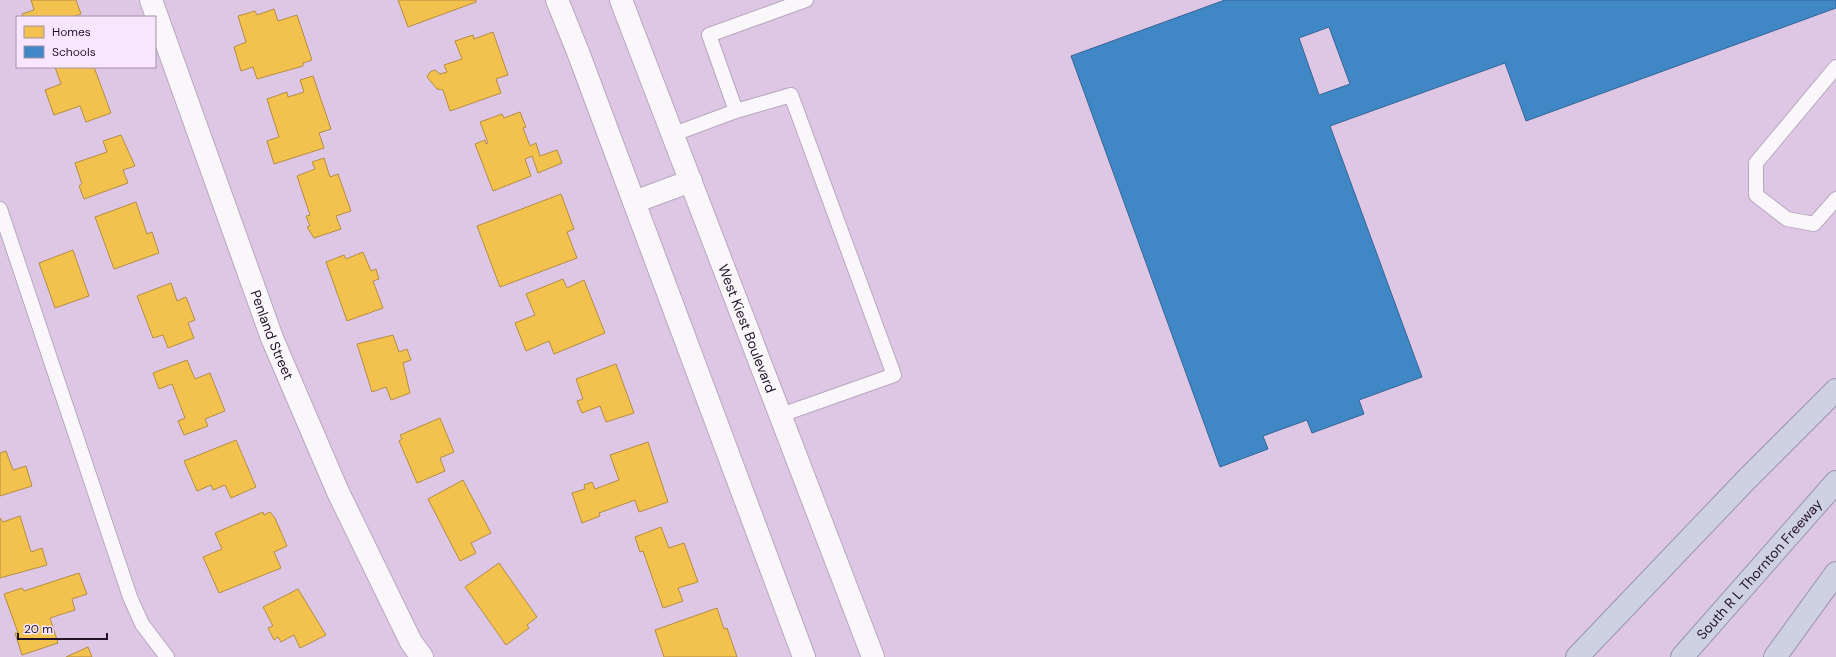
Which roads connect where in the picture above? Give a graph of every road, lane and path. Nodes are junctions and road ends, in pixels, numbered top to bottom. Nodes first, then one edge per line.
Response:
1 (151, 0) edge
2 (557, 0) edge
3 (621, 0) edge
4 (806, 0) edge
5 (1836, 67) edge
6 (736, 110) junction
7 (674, 134) junction
8 (691, 180) junction
9 (1836, 199) edge
10 (634, 202) junction
11 (0, 209) edge
12 (1836, 390) edge
13 (782, 415) junction
14 (1836, 482) edge
15 (1836, 572) edge
16 (167, 657) edge
17 (422, 657) edge
18 (804, 657) edge
19 (873, 657) edge
20 (1577, 657) edge
21 (1682, 657) edge
22 (1775, 657) edge

1 - 17 main road, Penland Street
2 - 10 main road
3 - 7 main road, West Kiest Boulevard
4 - 6 lane
5 - 9 lane
6 - 7 lane
6 - 13 lane
7 - 8 main road, West Kiest Boulevard
8 - 10 main road
8 - 13 main road, West Kiest Boulevard
10 - 18 main road
11 - 16 lane
12 - 20 highway
13 - 19 main road, West Kiest Boulevard
14 - 21 highway, South R L Thornton Freeway
15 - 22 highway

